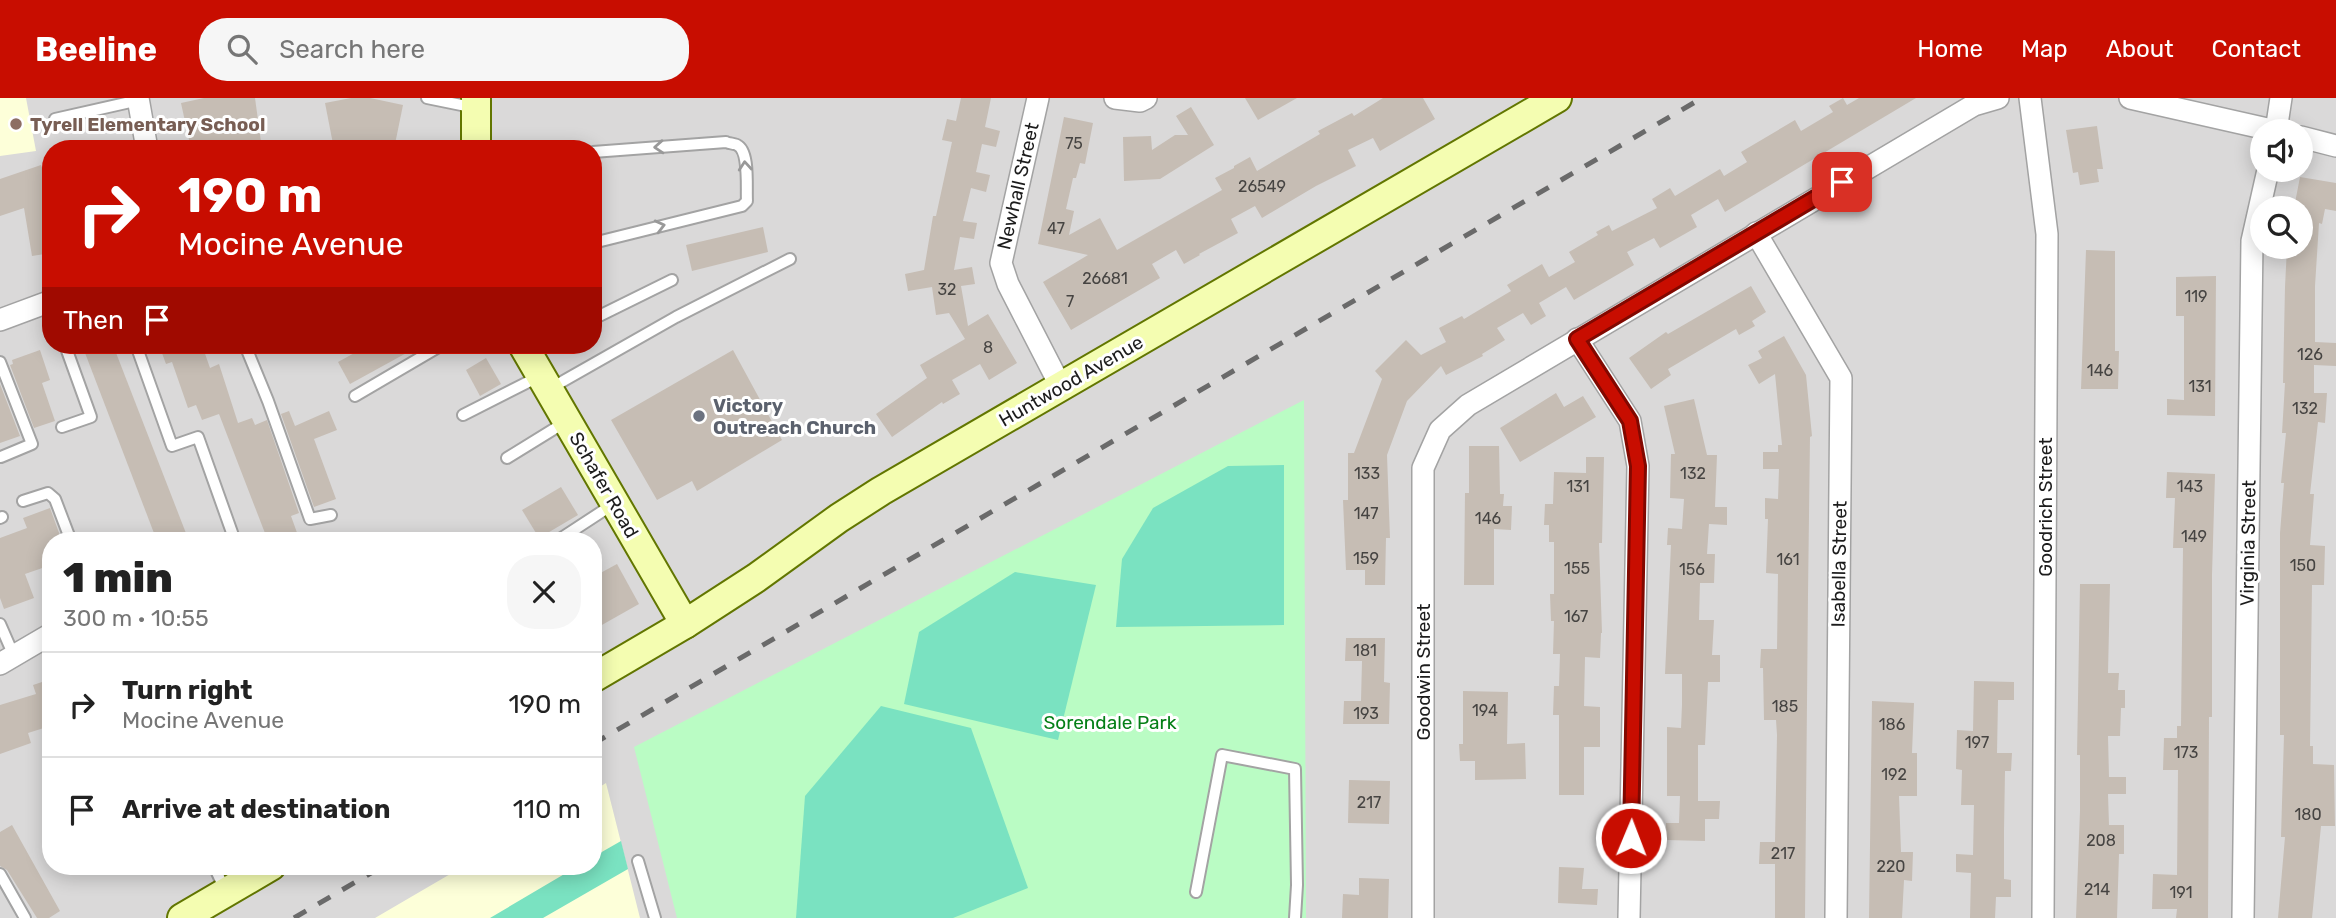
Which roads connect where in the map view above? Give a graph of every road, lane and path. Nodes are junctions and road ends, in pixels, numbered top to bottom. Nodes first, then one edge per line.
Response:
1 (427, 98) edge
2 (1038, 98) edge
3 (1115, 98) edge
4 (1146, 98) edge
5 (1557, 98) edge
6 (1998, 98) edge
7 (2030, 98) edge
8 (2130, 98) edge
9 (2281, 98) edge
10 (139, 99) edge
11 (476, 103) edge
12 (55, 119) dead end
13 (2278, 119) edge
14 (2250, 125) edge
15 (146, 140) edge
16 (476, 140) edge
17 (2313, 140) edge
18 (2336, 146) edge
19 (602, 151) edge
20 (2265, 182) edge
21 (1756, 233) junction
22 (602, 241) edge
23 (790, 259) dead end
24 (672, 279) dead end
25 (42, 306) edge
26 (602, 314) edge
27 (0, 320) edge
28 (1577, 339) junction
29 (602, 341) edge
30 (68, 354) edge
31 (139, 354) edge
32 (249, 354) edge
33 (427, 354) edge
34 (563, 354) edge
35 (0, 362) edge
36 (535, 363) edge
37 (1061, 387) junction
38 (355, 396) dead end
39 (463, 415) dead end
40 (566, 421) junction
41 (62, 427) dead end
42 (1, 457) edge
43 (507, 458) dead end
44 (23, 501) dead end
45 (615, 503) junction
46 (331, 515) dead end
47 (68, 532) edge
48 (231, 532) edge
49 (572, 532) edge
50 (0, 624) edge
51 (685, 624) junction
52 (42, 639) edge
53 (7, 660) edge
54 (602, 673) edge
55 (638, 861) dead end
56 (0, 874) edge
57 (218, 875) edge
58 (255, 875) edge
59 (226, 892) junction
60 (1196, 892) dead end
61 (25, 918) edge
62 (182, 918) edge
63 (655, 918) edge
64 (1295, 918) edge
65 (1423, 918) edge
66 (1629, 918) edge
67 (1836, 918) edge
68 (2043, 918) edge
69 (2243, 918) edge

1 - 11 lane
2 - 37 street, Newhall Street
3 - 4 street
5 - 37 street, Huntwood Avenue
6 - 21 street
7 - 68 street, Goodrich Street
8 - 14 street
9 - 13 street
10 - 12 lane
10 - 15 street
11 - 16 street
17 - 18 street
22 -> 19 lane
20 - 69 street, Virginia Street
21 - 28 street
21 - 67 street, Isabella Street
23 - 29 lane
24 - 26 lane
25 - 27 street
28 - 65 street, Goodwin Street
28 - 66 street
30 - 41 lane
31 - 48 lane
32 - 46 lane
33 - 38 lane
34 - 36 lane
35 - 42 lane
36 - 39 lane
36 - 40 street, Schafer Road
37 - 51 street, Huntwood Avenue
40 - 43 lane
40 - 45 street, Schafer Road
44 - 47 lane
45 - 49 lane
45 - 51 street, Schafer Road
50 - 53 lane
51 - 54 street, Huntwood Avenue
52 - 53 street
55 - 63 lane
56 - 61 lane
57 - 59 lane
58 - 59 street
59 - 62 street
60 - 64 lane

